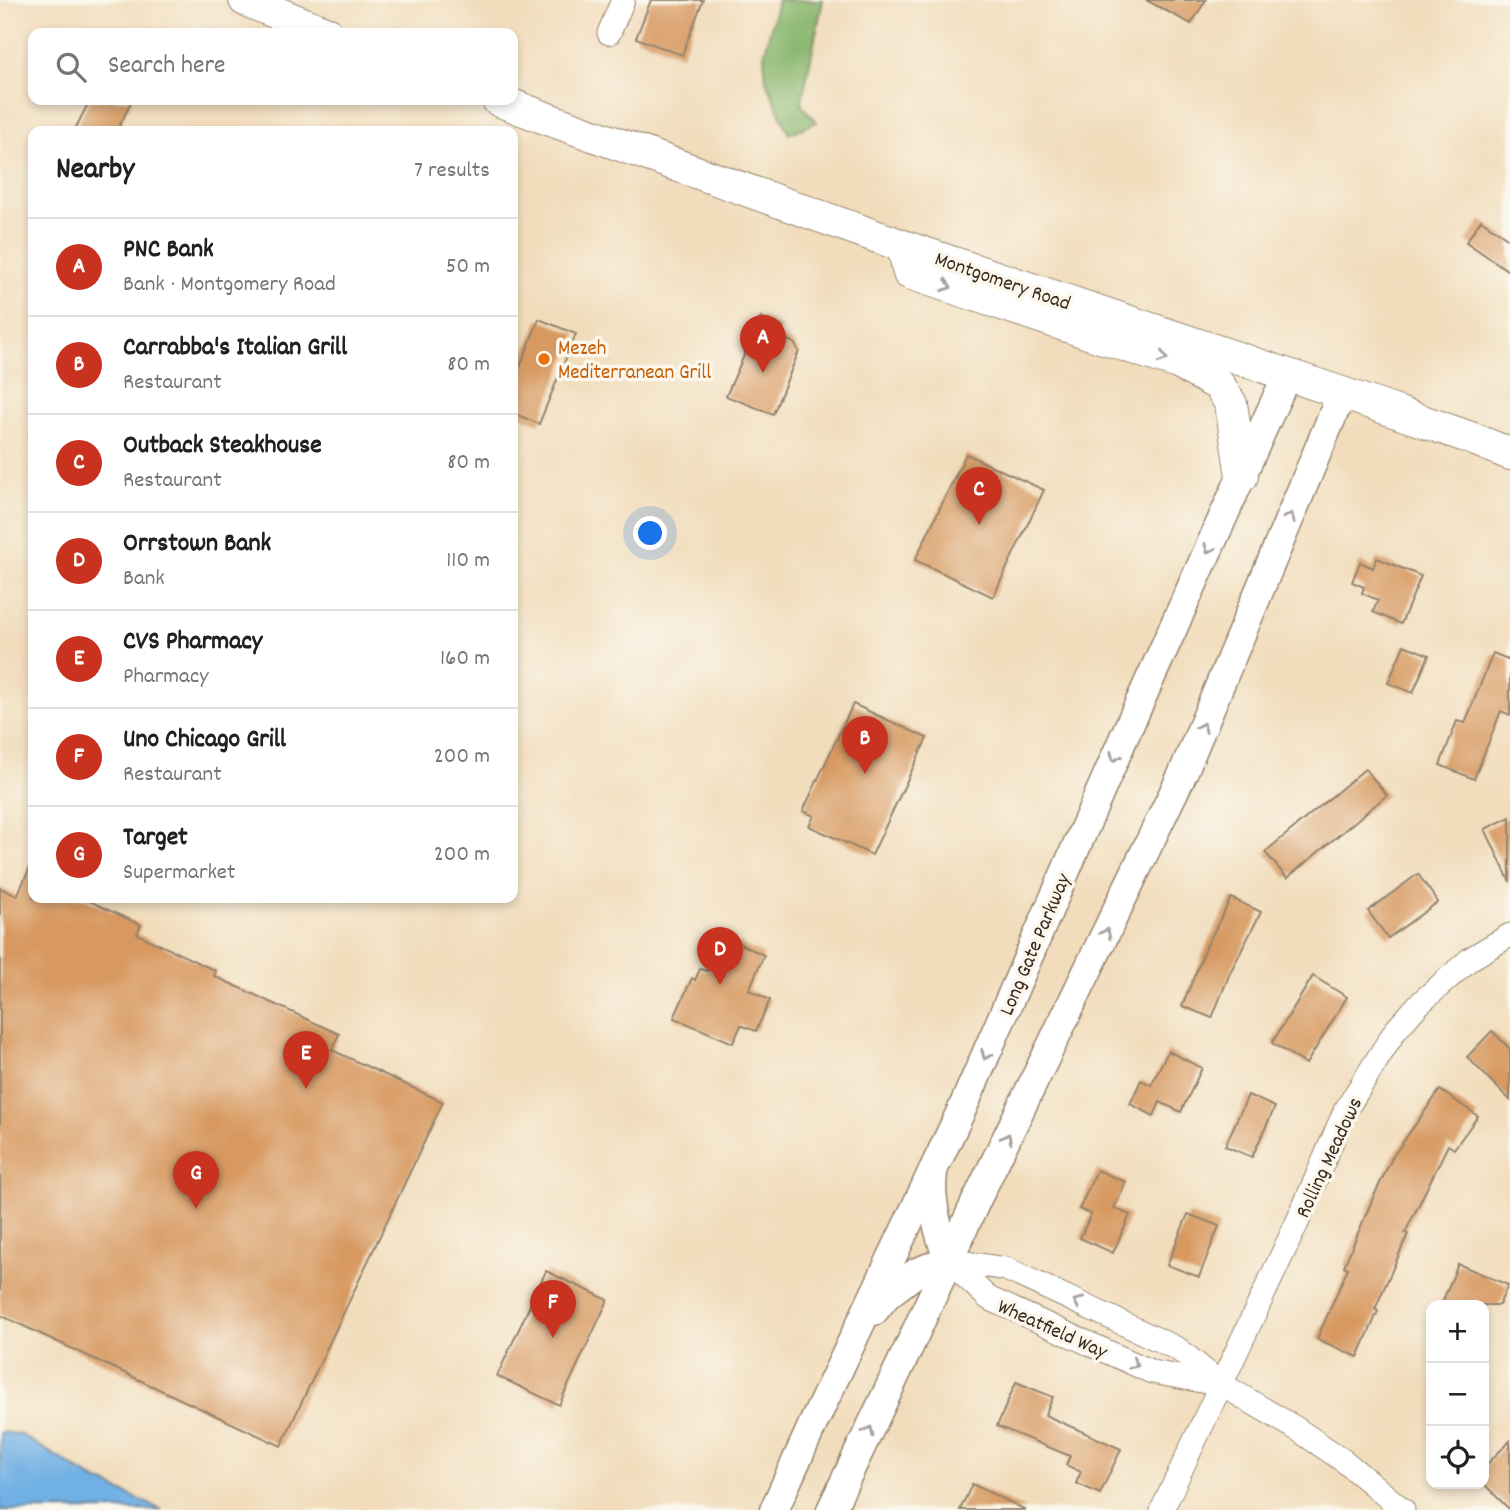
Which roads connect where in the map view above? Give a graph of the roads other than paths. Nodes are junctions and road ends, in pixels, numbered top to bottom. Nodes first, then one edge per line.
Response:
1 (245, 0) edge
2 (622, 0) edge
3 (315, 28) edge
4 (609, 33) dead end
5 (511, 105) edge
6 (903, 246) junction
7 (1287, 375) junction
8 (1342, 393) junction
9 (1510, 454) edge
10 (1242, 476) junction
11 (1510, 935) edge
12 (934, 1167) junction
13 (977, 1199) junction
14 (938, 1225) junction
15 (900, 1239) junction
16 (948, 1260) junction
17 (908, 1279) junction
18 (861, 1326) junction
19 (908, 1349) junction
20 (1221, 1384) junction
21 (774, 1510) edge
22 (831, 1510) edge
23 (1162, 1510) edge
24 (1403, 1510) edge

1 - 3 main road
2 - 4 street
5 - 6 main road, Montgomery Road
6 - 7 main road, Montgomery Road
6 -> 10 main road
7 - 8 main road, Montgomery Road
7 - 10 street, Long Gate Parkway
8 - 9 main road, Montgomery Road
13 -> 8 street
10 -> 12 street, Long Gate Parkway
11 - 20 street, Rolling Meadows
12 - 14 street
12 - 15 street, Long Gate Parkway
13 - 14 street
13 - 16 street
14 - 15 street
14 - 16 street
15 - 17 street
15 - 18 street, Long Gate Parkway
16 - 17 street
16 - 19 street
20 -> 16 street, Wheatfield Way
16 -> 20 street, Wheatfield Way
17 - 18 street
17 - 19 street
18 - 21 street, Long Gate Parkway
22 -> 19 street
20 - 23 street, Rolling Meadows
20 - 24 street, Wheatfield Way

